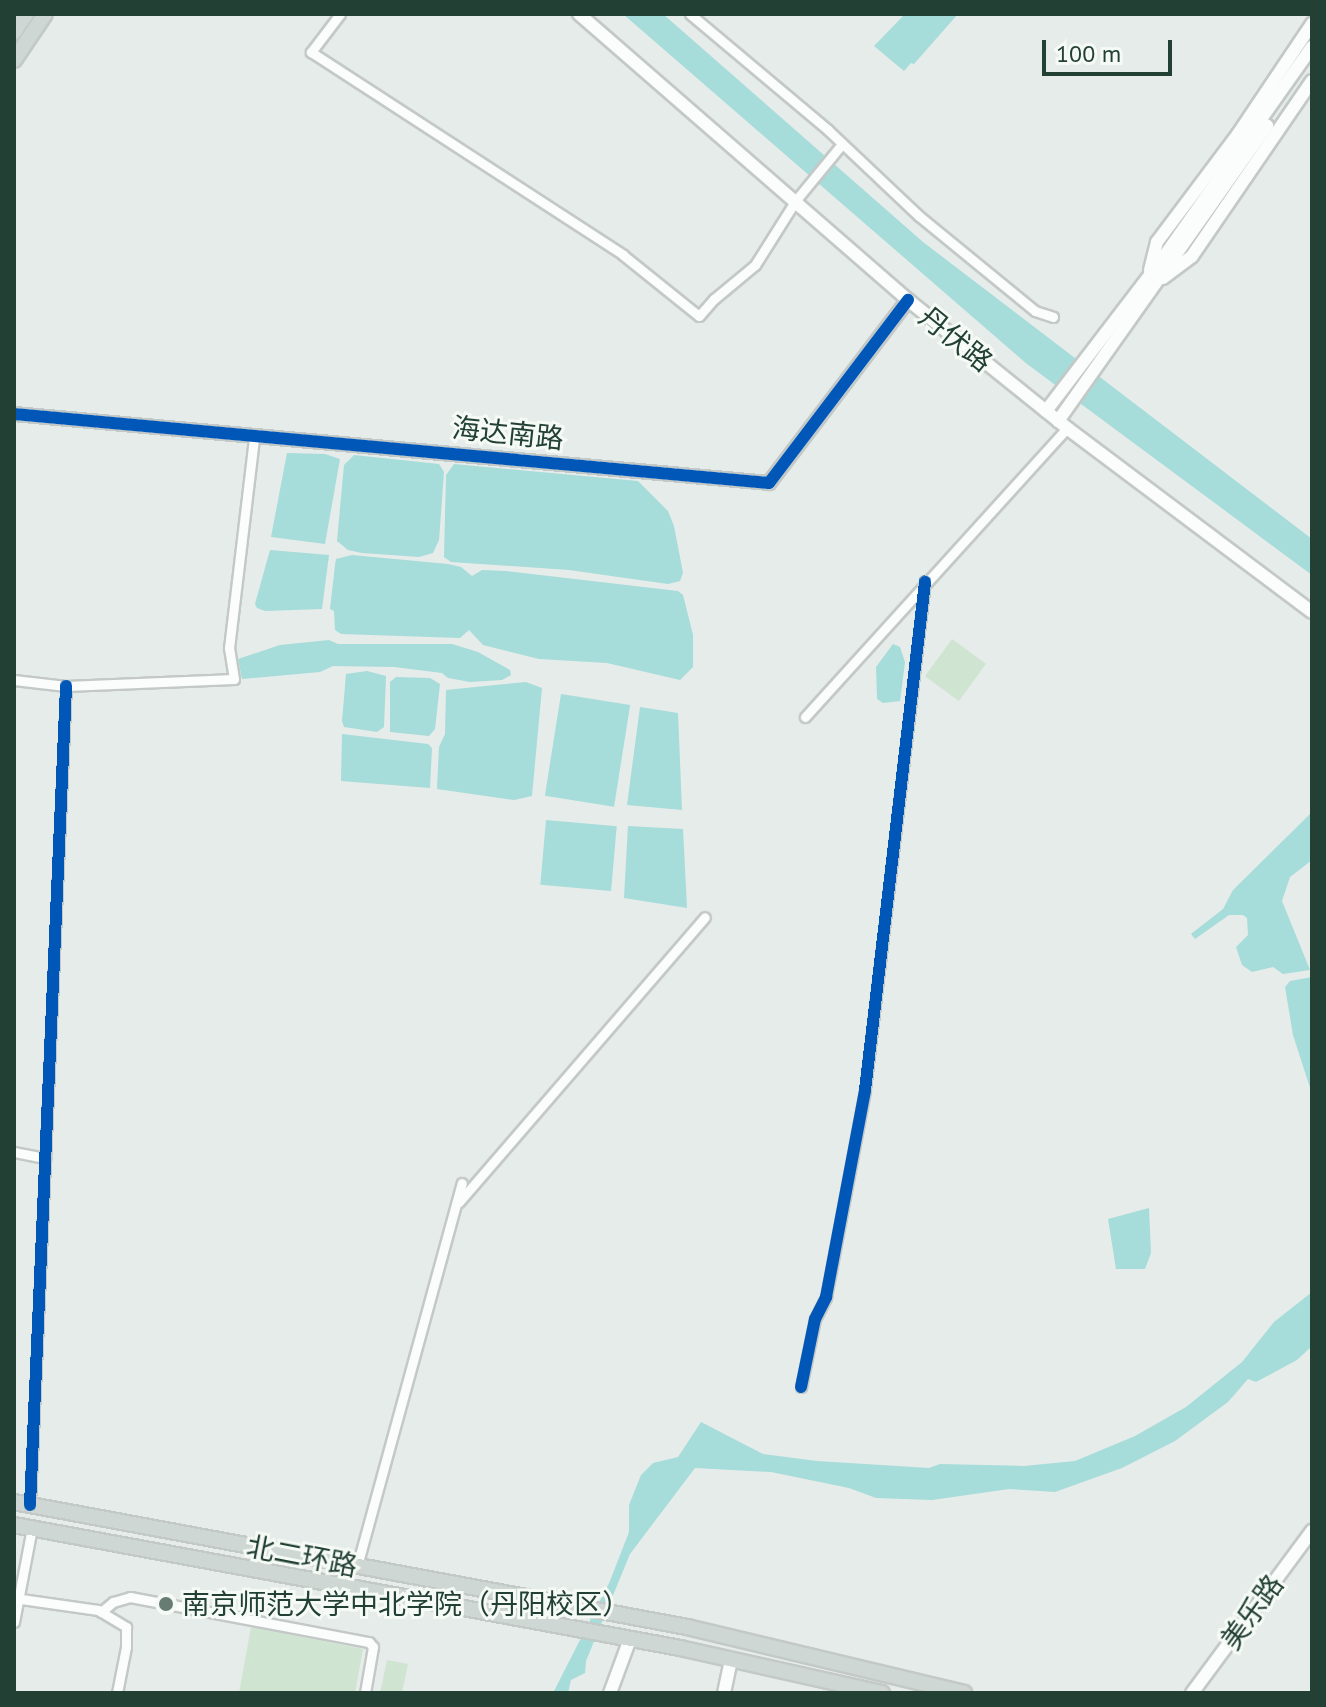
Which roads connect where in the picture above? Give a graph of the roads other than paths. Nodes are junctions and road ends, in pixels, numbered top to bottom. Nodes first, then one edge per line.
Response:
1 (26, 14) edge
2 (45, 14) edge
3 (340, 14) edge
4 (579, 14) edge
5 (690, 14) edge
6 (1312, 24) edge
7 (14, 32) edge
8 (1312, 47) edge
9 (14, 60) edge
10 (1312, 61) edge
11 (1312, 81) edge
12 (839, 147) junction
13 (796, 200) junction
14 (1153, 278) junction
15 (908, 300) junction
16 (1053, 317) dead end
17 (1046, 411) junction
18 (14, 414) edge
19 (1063, 424) junction
20 (254, 437) junction
21 (925, 582) junction
22 (1312, 612) edge
23 (14, 680) edge
24 (66, 686) junction
25 (805, 717) dead end
26 (705, 917) dead end
27 (14, 1152) edge
28 (45, 1158) junction
29 (462, 1183) dead end
30 (457, 1204) junction
31 (801, 1387) dead end
32 (14, 1502) edge
33 (30, 1505) junction
34 (24, 1527) edge
35 (1312, 1531) edge
36 (357, 1566) junction
37 (351, 1588) junction
38 (16, 1598) edge
39 (101, 1612) junction
40 (14, 1622) edge
41 (630, 1639) junction
42 (743, 1640) junction
43 (734, 1660) junction
44 (117, 1693) edge
45 (365, 1693) edge
46 (610, 1693) edge
47 (724, 1693) edge
48 (882, 1693) edge
49 (964, 1693) edge
50 (1192, 1693) edge

1 - 7 main road
2 - 9 main road
3 - 13 street
4 - 13 main road, 丹伏路
5 - 12 street
6 - 14 main road
8 - 14 main road
10 - 14 main road
11 - 14 main road
12 - 13 street
12 - 16 street
13 - 15 main road, 丹伏路
14 - 17 main road
14 - 19 main road
15 - 17 main road, 丹伏路
15 - 20 main road, 海达南路
17 - 19 main road, 丹伏路
18 - 20 main road, 海达南路
19 - 21 street
19 - 22 main road, 丹伏路
20 - 24 street
21 - 25 street
21 - 31 street
23 - 24 street
24 - 28 street
26 - 30 street
27 - 28 street
28 - 33 street
29 - 30 street
30 - 36 street
32 - 33 main road, 北二环路
33 - 34 main road
33 - 36 main road, 北二环路
34 - 37 main road, 北二环路
34 - 38 street
35 - 50 main road, 美乐路
36 - 37 main road
36 - 42 main road, 北二环路
37 - 41 main road, 北二环路
38 - 39 street
38 - 40 street
39 - 44 street
39 - 45 street
41 - 43 main road, 北二环路
41 - 46 main road
42 - 43 main road
42 - 49 main road, 北二环路
43 - 47 main road
43 - 48 main road, 北二环路

